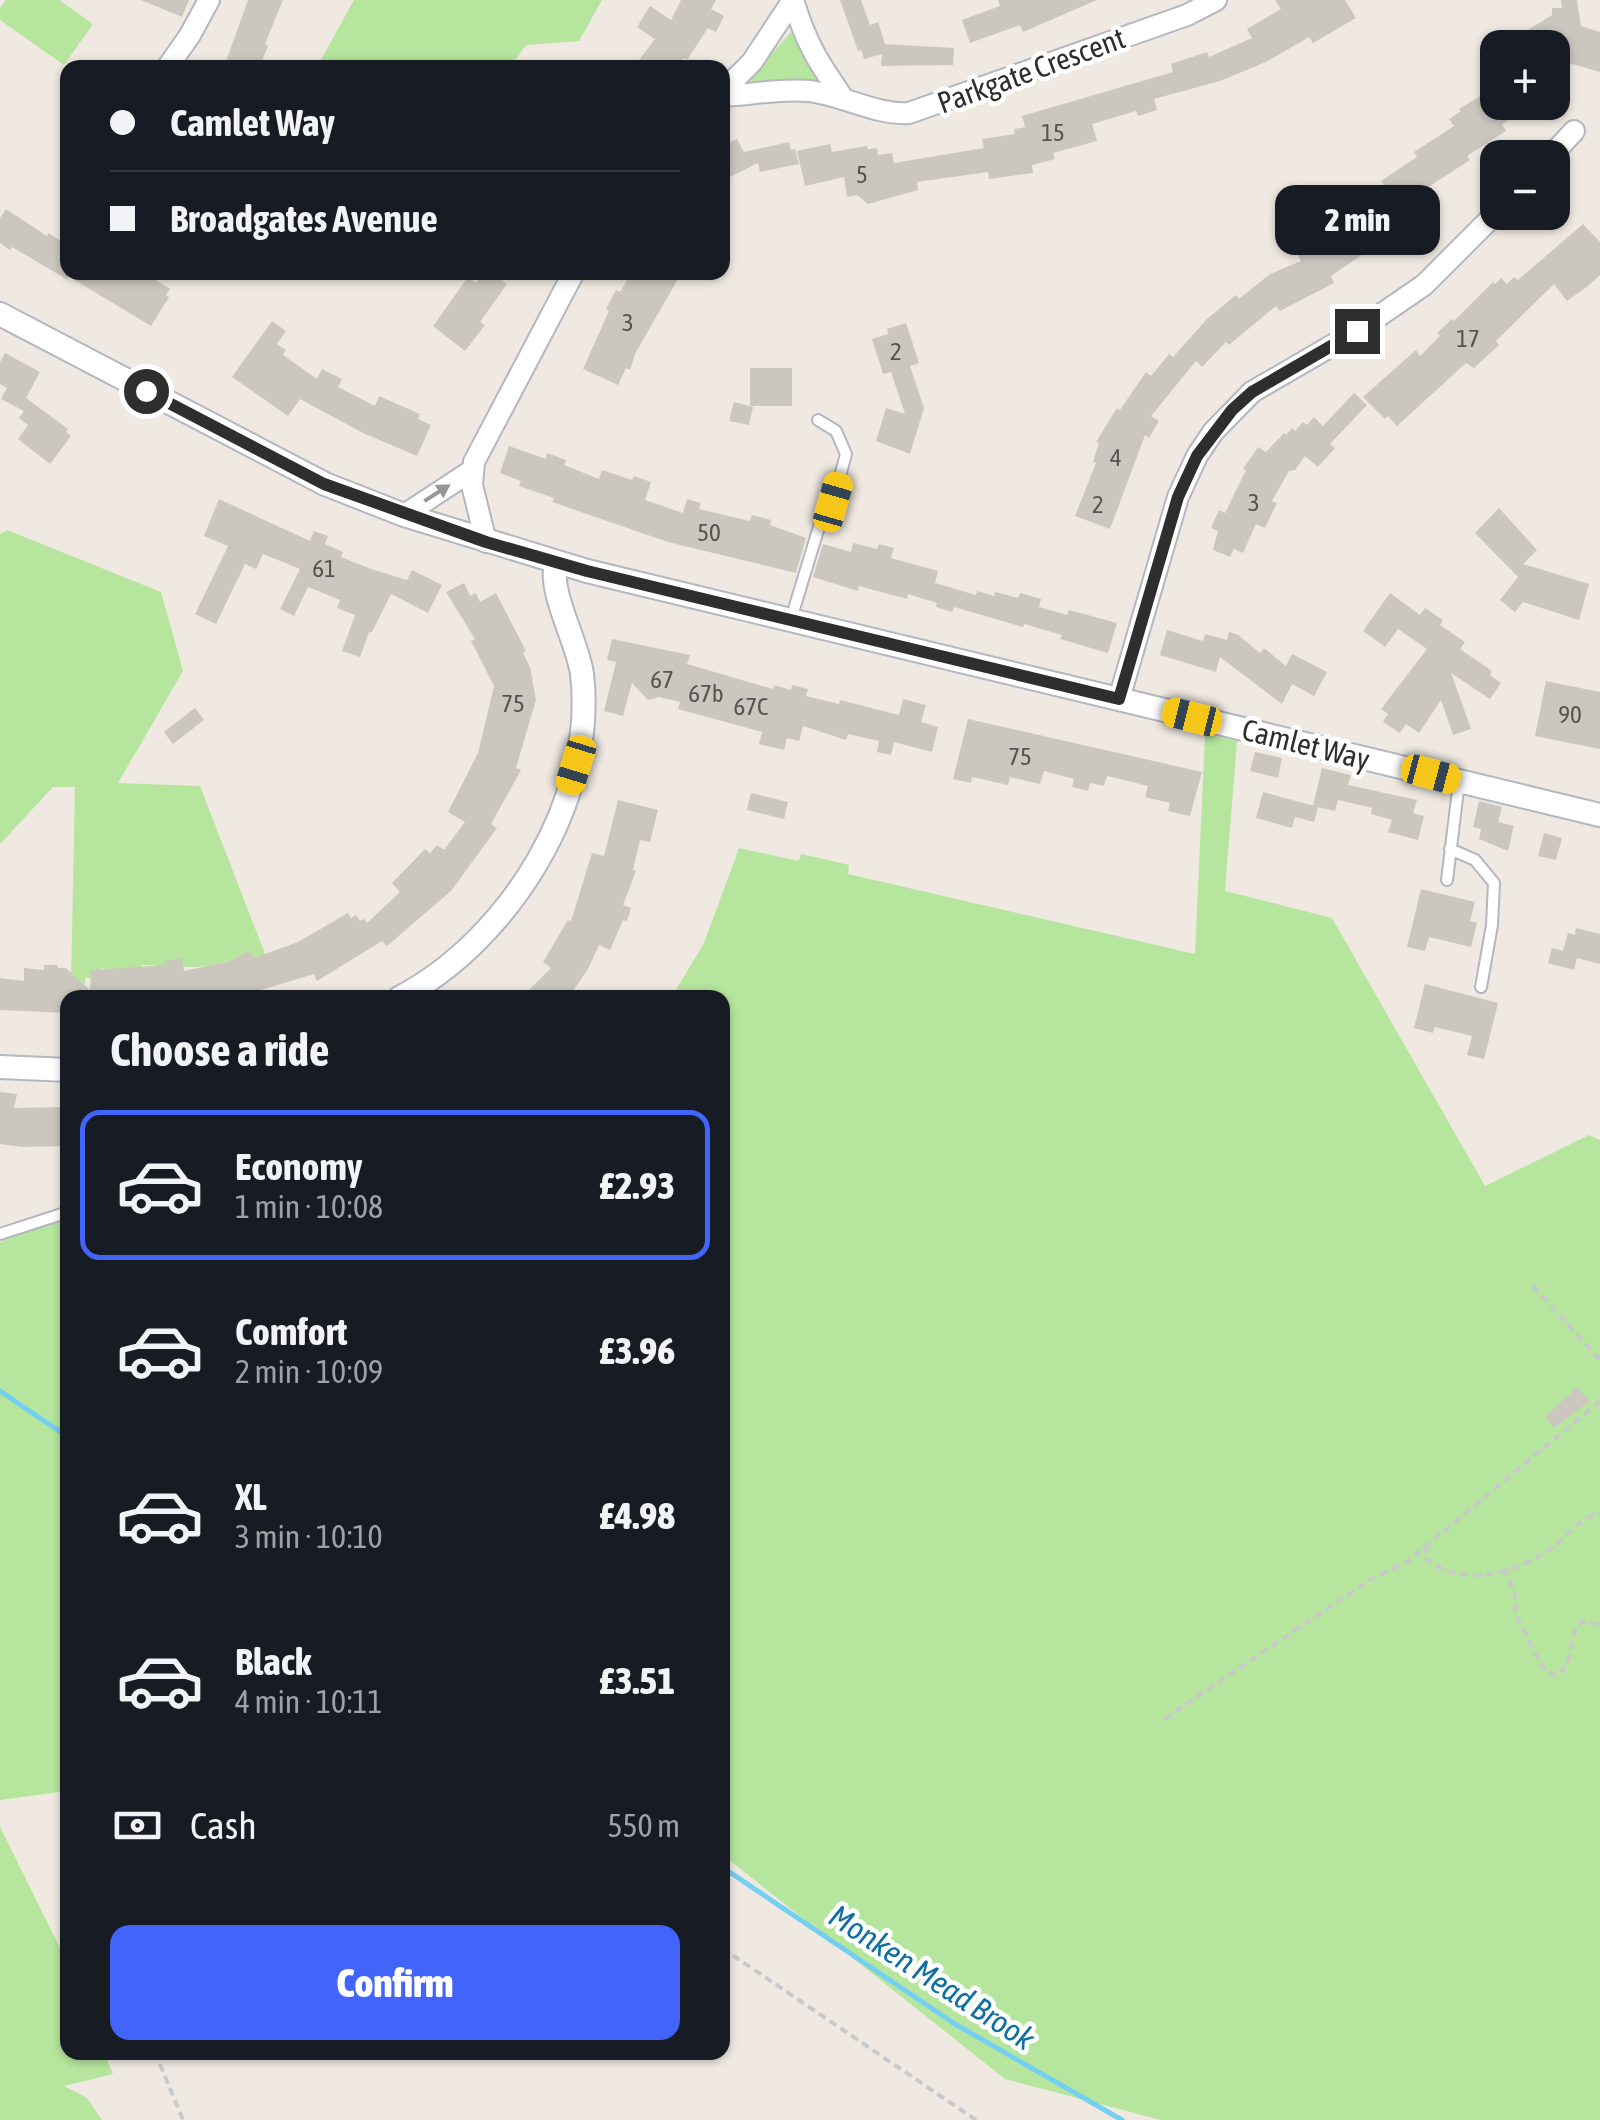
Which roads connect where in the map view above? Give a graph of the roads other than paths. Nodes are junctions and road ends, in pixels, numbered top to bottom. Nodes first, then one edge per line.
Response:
1 (209, 0) edge
2 (794, 0) edge
3 (1216, 0) edge
4 (173, 60) edge
5 (730, 85) edge
6 (730, 93) edge
7 (844, 98) junction
8 (1574, 131) dead end
9 (1566, 140) edge
10 (1480, 229) edge
11 (570, 280) edge
12 (0, 314) edge
13 (818, 420) dead end
14 (471, 472) junction
15 (404, 515) junction
16 (486, 542) junction
17 (556, 564) junction
18 (791, 620) junction
19 (1119, 699) junction
20 (1460, 782) junction
21 (1600, 815) edge
22 (1450, 850) junction
23 (1446, 880) dead end
24 (1480, 987) dead end
25 (411, 990) edge
26 (0, 1067) edge
27 (60, 1070) edge
28 (60, 1215) edge
29 (0, 1234) edge

1 - 4 street
2 - 5 street
2 - 7 street
3 - 7 street, Parkgate Crescent
6 - 7 street, Parkgate Crescent
8 - 9 street
10 - 19 street
11 - 14 street
12 - 15 street, Camlet Way
13 - 18 lane
15 -> 14 street
14 - 16 street
15 - 16 street, Camlet Way
16 - 17 street, Camlet Way
17 - 18 street, Camlet Way
17 - 25 street
18 - 19 street, Camlet Way
19 - 20 street, Camlet Way
20 - 21 street, Camlet Way
20 - 22 lane
22 - 23 lane
22 - 24 lane
26 - 27 street
28 - 29 lane

